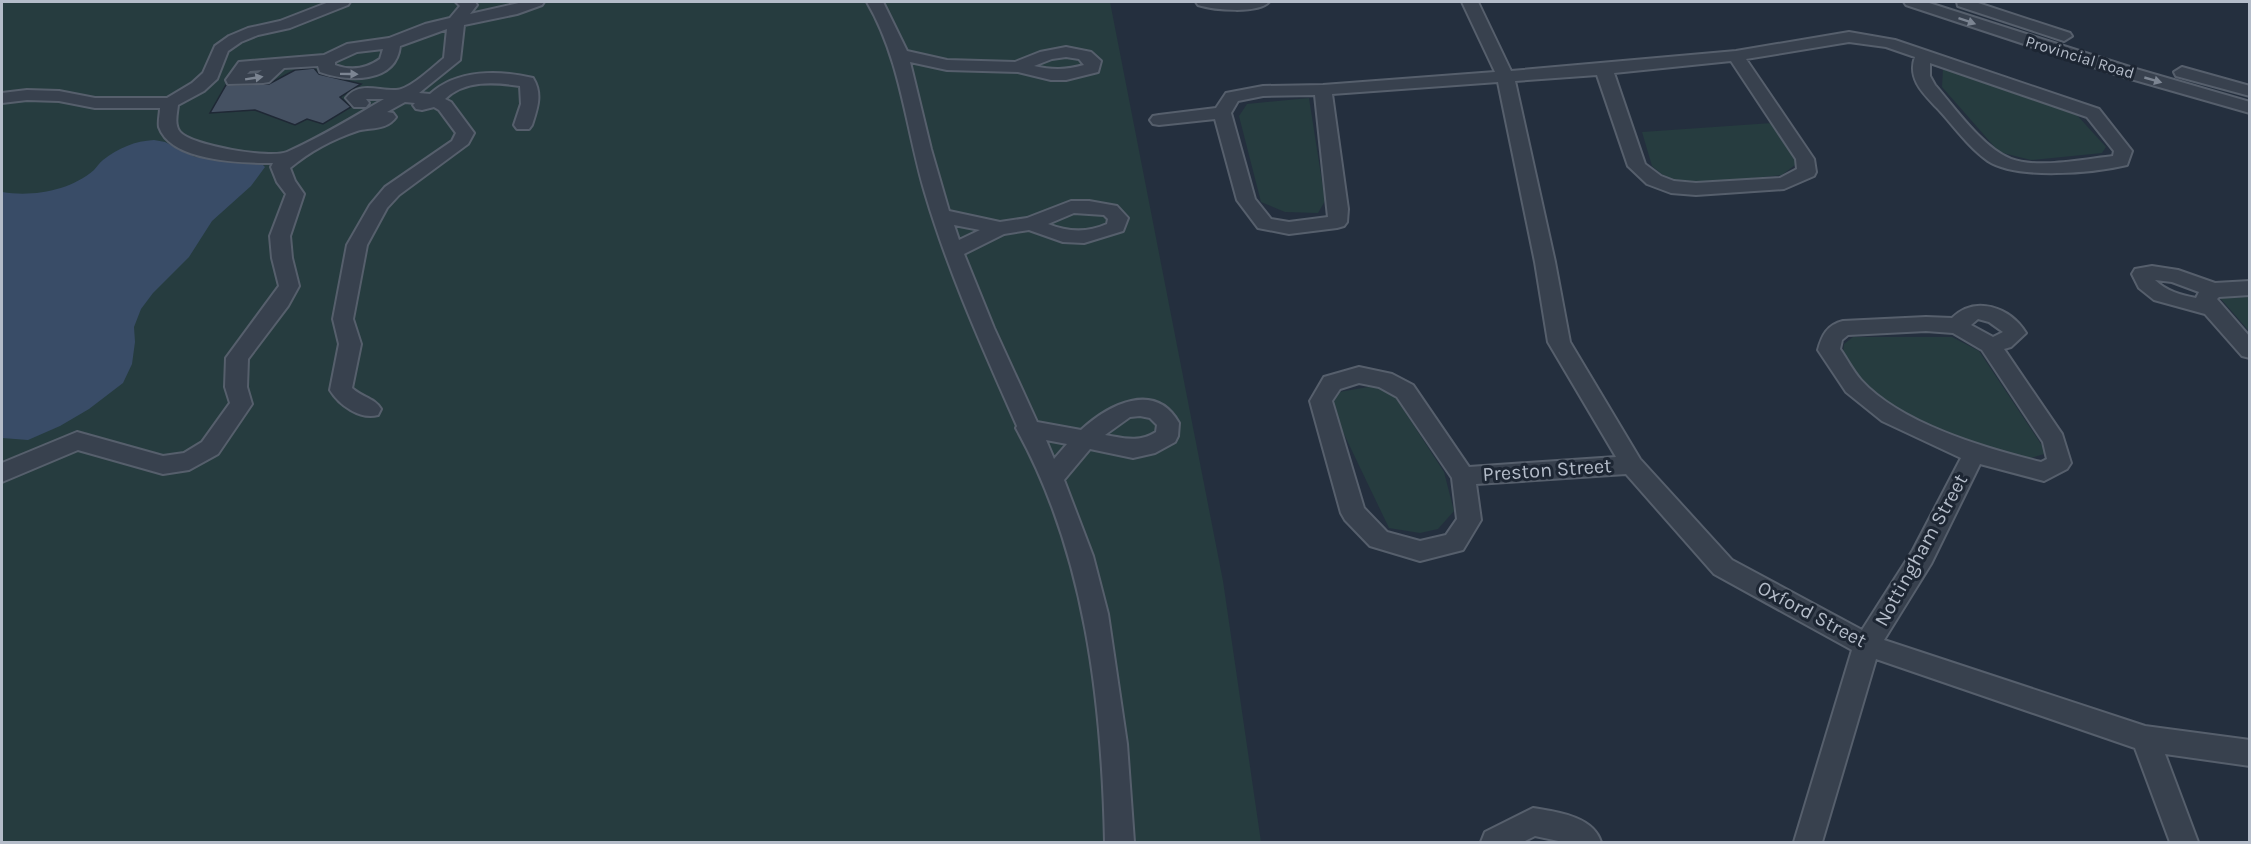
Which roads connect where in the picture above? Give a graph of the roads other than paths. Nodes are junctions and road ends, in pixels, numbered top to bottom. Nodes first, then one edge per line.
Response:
1 (342, 2) edge
2 (498, 2) edge
3 (536, 2) edge
4 (875, 2) edge
5 (1204, 2) edge
6 (1261, 2) edge
7 (1470, 2) edge
8 (1912, 2) edge
9 (1958, 2) edge
10 (468, 3) edge
11 (486, 17) junction
12 (456, 21) junction
13 (392, 43) junction
14 (1924, 54) junction
15 (901, 55) junction
16 (1736, 56) junction
17 (327, 60) junction
18 (279, 64) dead end
19 (947, 64) junction
20 (2132, 66) junction
21 (1018, 67) dead end
22 (1604, 69) junction
23 (374, 70) junction
24 (1504, 75) junction
25 (919, 80) junction
26 (1323, 90) junction
27 (410, 91) junction
28 (2250, 91) edge
29 (2, 98) edge
30 (435, 100) junction
31 (170, 103) junction
32 (360, 103) dead end
33 (2250, 108) edge
34 (1222, 112) junction
35 (383, 114) junction
36 (1159, 120) dead end
37 (523, 125) dead end
38 (288, 158) junction
39 (942, 216) junction
40 (1031, 224) dead end
41 (1000, 228) junction
42 (953, 251) junction
43 (2250, 288) edge
44 (1957, 326) junction
45 (1990, 345) junction
46 (2250, 351) edge
47 (370, 409) dead end
48 (1027, 428) junction
49 (1974, 454) junction
50 (1632, 465) junction
51 (2, 473) edge
52 (1463, 476) junction
53 (1051, 478) junction
54 (1867, 645) junction
55 (2145, 739) junction
56 (2250, 753) edge
57 (1120, 843) edge
58 (1495, 843) edge
59 (1587, 843) edge
60 (1808, 843) edge
61 (2184, 843) edge

1 - 31 street
2 - 11 street
3 - 11 street
4 - 15 street
5 - 6 street
7 - 24 street, Oxford Street
8 -> 20 street, Provincial Road
9 - 20 street, Provincial Road
10 - 12 street
11 - 12 street
12 - 13 street
12 - 27 street
13 - 17 street
13 - 23 street
14 - 14 street
14 - 16 street
15 - 19 street
15 - 25 street
16 - 22 street
16 - 22 street
17 - 18 street
17 -> 23 street
19 - 21 street
19 - 25 street
20 - 28 street, Provincial Road
20 -> 33 street, Provincial Road
22 - 24 street
23 - 27 street
24 - 26 street
24 - 50 street, Oxford Street
25 - 39 street
26 - 34 street
26 - 34 street
27 - 30 street
27 - 32 street
27 - 35 street
29 - 31 street
30 - 35 street
30 - 37 street
30 - 47 street
31 - 38 street
34 - 36 street
35 - 38 street
38 - 51 street
39 - 41 street
39 - 42 street
40 - 41 street
41 - 42 street
42 - 48 street
43 - 46 street
44 - 45 street, Nottingham Street
44 - 45 street
44 - 49 street, Nottingham Street
45 - 49 street, Nottingham Street
48 - 53 street
48 - 53 street
49 - 54 street, Nottingham Street
50 - 52 street, Preston Street
50 - 54 street, Oxford Street
52 - 52 street
53 - 57 street
54 - 55 street, Oxford Street
54 - 60 street, Nottingham Street
55 - 56 street, Oxford Street
55 - 61 street
58 - 59 street

